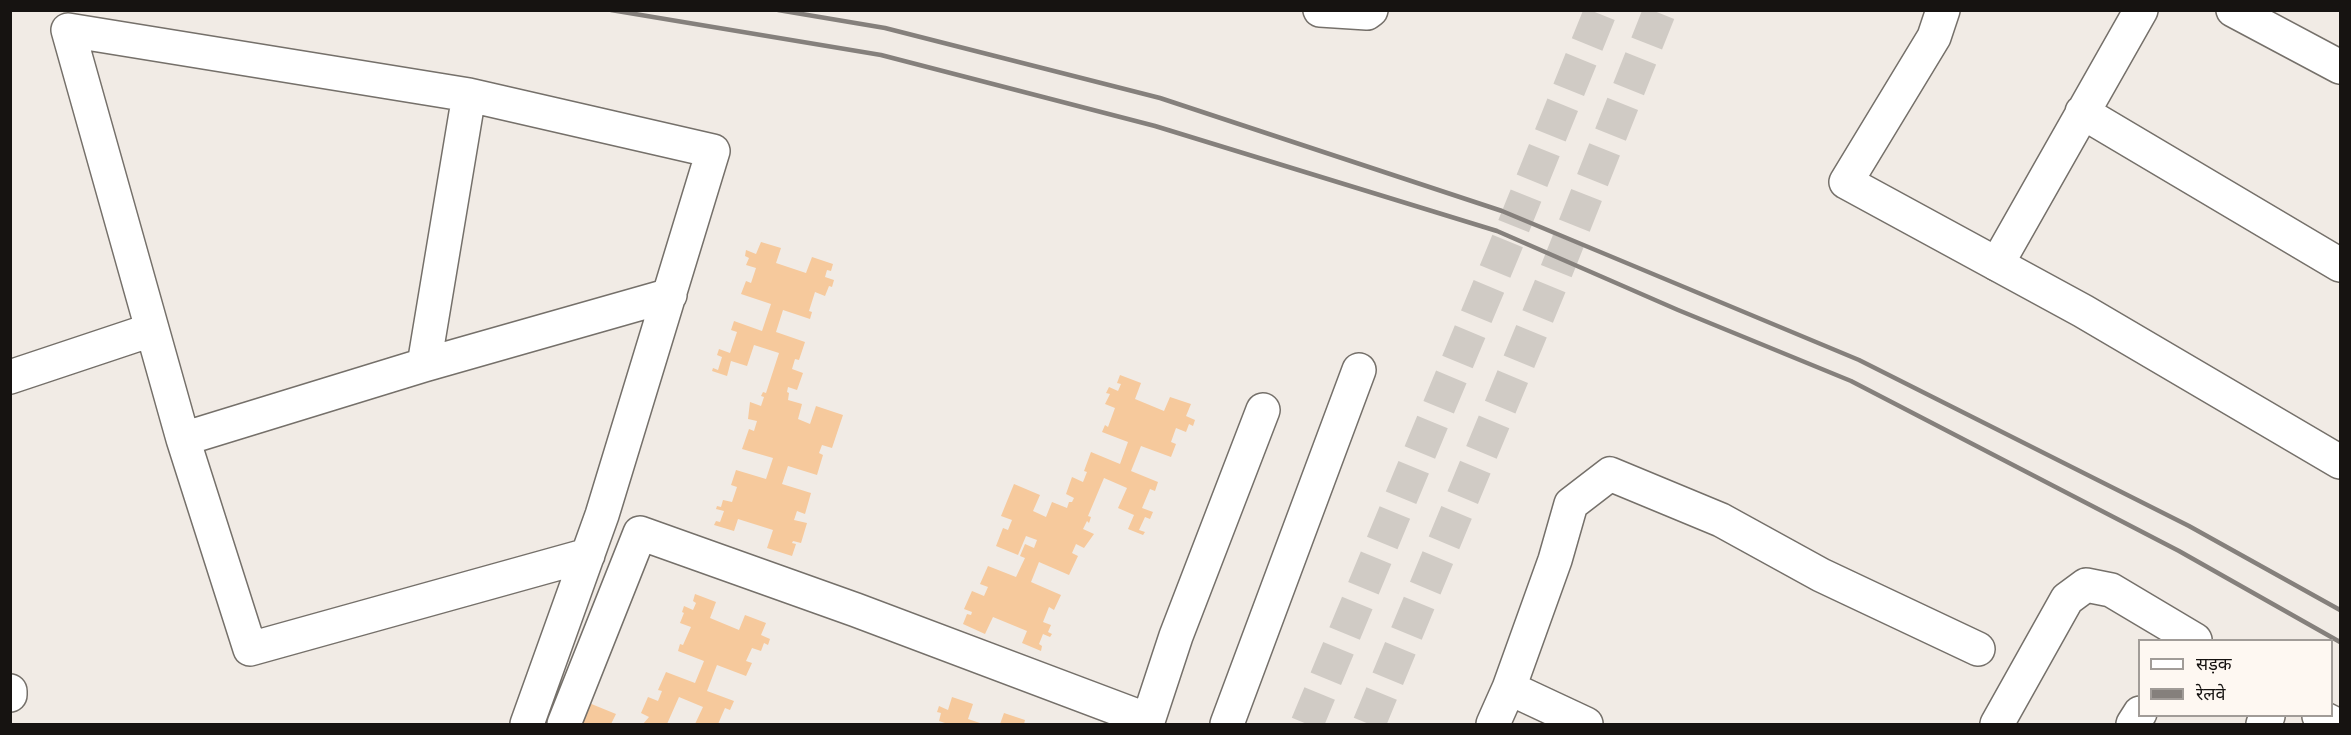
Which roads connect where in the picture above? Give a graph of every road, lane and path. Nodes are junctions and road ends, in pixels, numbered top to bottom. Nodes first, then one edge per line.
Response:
1 (1320, 10) edge
2 (1371, 10) edge
3 (1943, 10) edge
4 (2141, 10) edge
5 (2233, 10) edge
6 (2340, 67) edge
7 (469, 95) junction
8 (2082, 112) junction
9 (1997, 264) junction
10 (2340, 265) edge
11 (670, 295) junction
12 (151, 330) junction
13 (424, 366) junction
14 (1359, 370) dead end
15 (10, 377) edge
16 (1263, 410) dead end
17 (183, 439) junction
18 (2340, 462) edge
19 (588, 555) junction
20 (2187, 638) edge
21 (1978, 649) dead end
22 (1509, 688) junction
23 (2321, 717) edge
24 (1148, 722) edge
25 (527, 724) edge
26 (564, 724) edge
27 (1227, 724) edge
28 (1493, 724) edge
29 (1586, 724) edge
30 (1997, 724) edge
31 (2335, 724) edge

1 - 2 street
3 - 9 street
4 - 8 street
5 - 6 street
7 - 11 street
7 - 12 street
7 - 13 street
8 - 9 street
8 - 10 street
9 - 18 street
11 - 13 street
11 - 19 street
12 - 15 street
12 - 17 street
13 - 17 street
14 - 27 street
16 - 24 street
17 - 19 street
19 - 25 street
20 - 30 street
21 - 22 street
22 - 28 street
22 - 29 street
23 - 31 street
24 - 26 street

